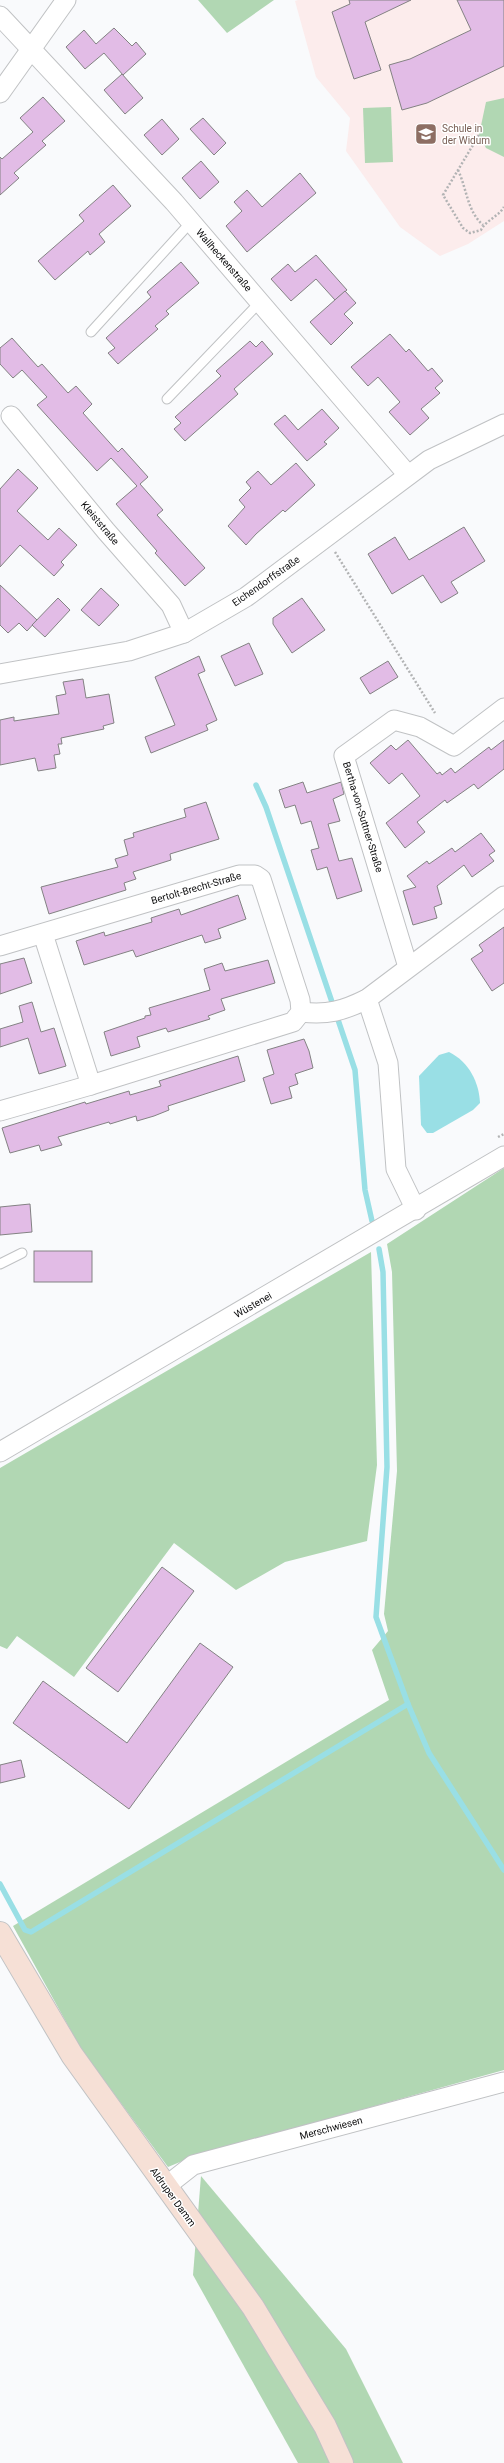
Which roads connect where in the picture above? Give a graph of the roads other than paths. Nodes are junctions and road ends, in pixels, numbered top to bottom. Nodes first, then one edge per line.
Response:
1 (66, 0) edge
2 (0, 16) edge
3 (33, 50) junction
4 (0, 93) edge
5 (191, 222) junction
6 (260, 302) junction
7 (91, 332) dead end
8 (167, 398) dead end
9 (11, 416) dead end
10 (504, 424) edge
11 (408, 476) junction
12 (184, 633) junction
13 (0, 674) edge
14 (504, 708) edge
15 (504, 896) edge
16 (43, 934) junction
17 (0, 946) edge
18 (408, 967) junction
19 (368, 999) junction
20 (300, 1012) junction
21 (91, 1085) junction
22 (0, 1111) edge
23 (504, 1156) edge
24 (416, 1210) junction
25 (22, 1253) dead end
26 (0, 1264) edge
27 (0, 1452) edge
28 (0, 1935) edge
29 (504, 2082) edge
30 (165, 2187) junction
31 (342, 2463) edge

1 - 3 street
2 - 3 street, Wallheckenstraße
3 - 4 street
3 - 5 street, Wallheckenstraße
5 - 6 street, Wallheckenstraße
5 - 7 lane
6 - 8 lane
6 - 11 street, Wallheckenstraße
9 - 12 street, Kleiststraße
10 - 11 street, Eichendorffstraße
11 - 12 street, Eichendorffstraße
12 - 13 street, Eichendorffstraße
14 - 18 street, Bertha-von-Suttner-Straße
15 - 18 street
16 - 17 street, Bertolt-Brecht-Straße
16 - 20 street, Bertolt-Brecht-Straße
16 - 21 street
18 - 19 street
19 - 20 street
19 - 24 street
20 - 21 street
21 - 22 street
23 - 24 street, Wüstenei
24 - 27 street, Wüstenei
25 - 26 lane
28 - 30 street, Aldruper Damm
29 - 30 street, Merschwiesen
30 - 31 street, Aldruper Damm

